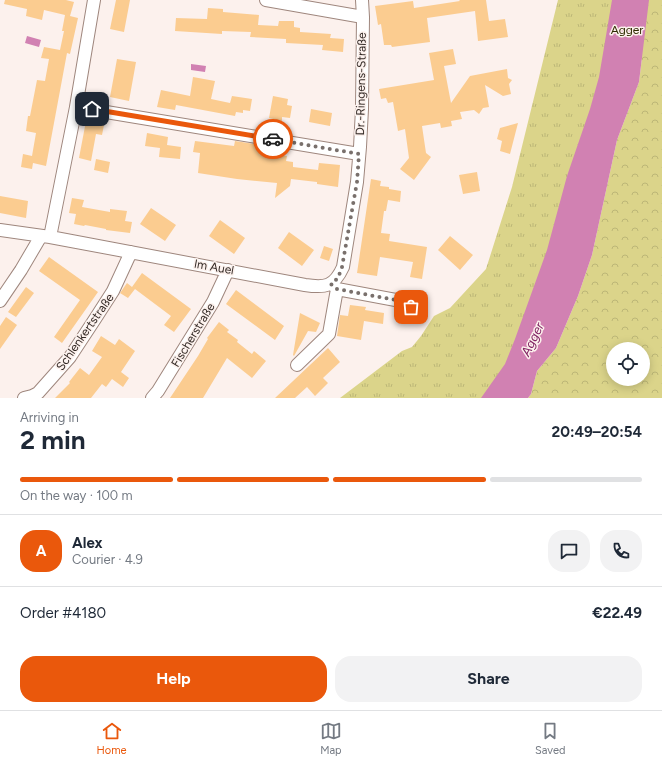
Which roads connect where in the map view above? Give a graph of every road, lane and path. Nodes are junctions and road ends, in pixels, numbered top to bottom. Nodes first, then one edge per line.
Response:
1 (94, 0) edge
2 (266, 0) edge
3 (362, 0) edge
4 (363, 17) junction
5 (76, 107) junction
6 (359, 154) junction
7 (0, 230) edge
8 (46, 236) junction
9 (131, 252) junction
10 (228, 270) junction
11 (334, 286) junction
12 (0, 301) edge
13 (421, 314) dead end
14 (297, 365) dead end
15 (24, 398) edge
16 (152, 398) edge

1 - 5 street
2 - 4 street
3 - 4 street, Dr.-Ringens-Straße
4 - 6 street, Dr.-Ringens-Straße
5 - 6 street
5 - 8 street
6 - 11 street, Dr.-Ringens-Straße
7 - 8 street, Im Auel
8 - 9 street, Im Auel
8 - 12 street
9 - 10 street, Im Auel
9 - 15 street, Schlenkertstraße
10 - 11 street, Im Auel
10 - 16 street, Fischerstraße
11 - 13 street, Im Auel
11 - 14 street

